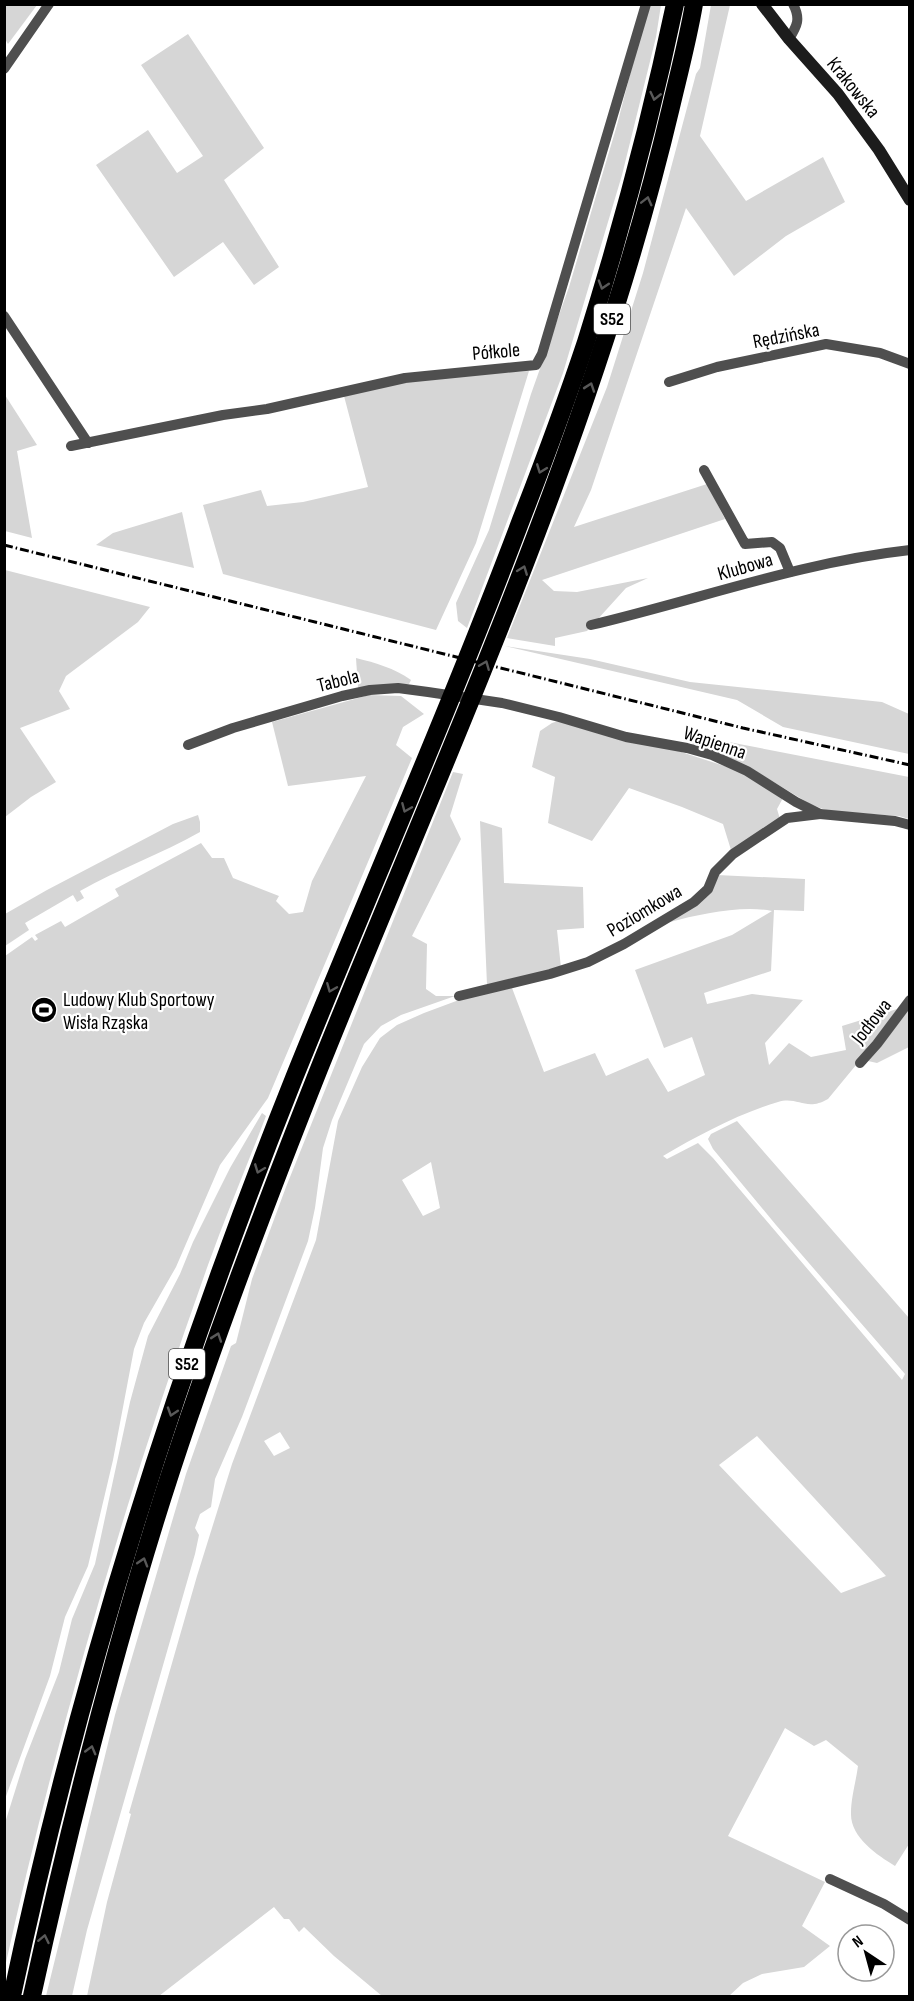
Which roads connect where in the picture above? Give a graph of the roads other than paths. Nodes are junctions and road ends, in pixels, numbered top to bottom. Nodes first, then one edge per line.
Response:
1 (49, 4) edge
2 (646, 4) edge
3 (675, 4) edge
4 (694, 4) edge
5 (762, 4) edge
6 (793, 4) edge
7 (789, 39) junction
8 (4, 69) edge
9 (909, 200) edge
10 (4, 316) edge
11 (909, 364) edge
12 (669, 382) dead end
13 (88, 443) junction
14 (71, 446) dead end
15 (704, 470) dead end
16 (909, 550) edge
17 (790, 572) junction
18 (493, 622) junction
19 (591, 625) dead end
20 (502, 703) joint
21 (188, 745) dead end
22 (789, 798) junction
23 (820, 814) junction
24 (786, 818) junction
25 (909, 825) edge
26 (459, 996) dead end
27 (909, 1000) edge
28 (860, 1063) dead end
29 (830, 1878) dead end
30 (909, 1920) edge
31 (12, 1996) edge
32 (32, 1996) edge

1 - 8 street
2 - 13 street, Półkole
3 -> 18 highway, S52
18 -> 4 highway, S52
5 - 7 street, Krakowska
6 - 7 street
7 - 9 street, Krakowska
10 - 13 street
11 - 12 street, Rędzińska
13 - 14 street, Półkole
15 - 17 street
16 - 17 street, Klubowa
17 - 19 street, Klubowa
18 -> 31 highway, S52
32 -> 18 highway, S52
20 - 21 street, Tabola
20 - 22 street, Wapienna
22 - 23 street, Wapienna
22 - 24 street
23 - 24 street, Poziomkowa
23 - 25 street, Wapienna
24 - 26 street, Poziomkowa
27 - 28 street, Jodłowa
29 - 30 street

